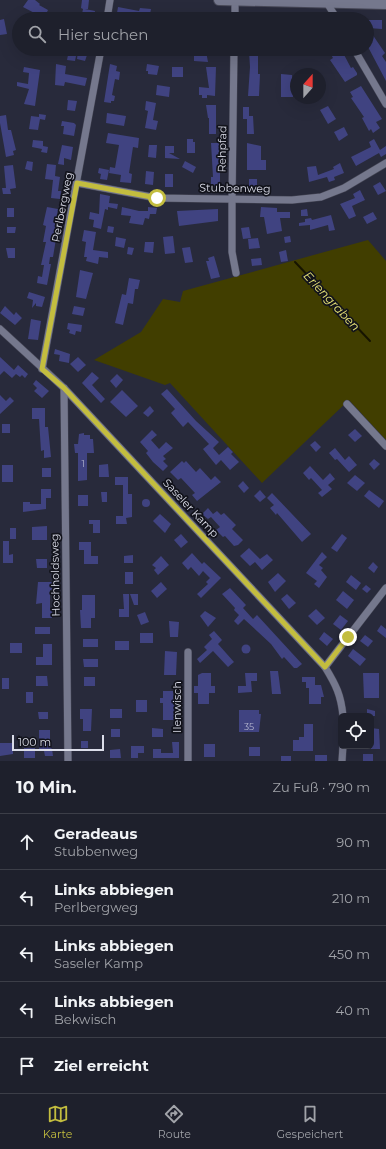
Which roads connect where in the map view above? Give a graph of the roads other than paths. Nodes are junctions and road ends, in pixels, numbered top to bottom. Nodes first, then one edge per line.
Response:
1 (110, 0) edge
2 (219, 0) edge
3 (229, 0) edge
4 (329, 1) edge
5 (386, 4) edge
6 (108, 12) edge
7 (233, 12) edge
8 (334, 12) edge
9 (100, 56) edge
10 (234, 56) edge
11 (358, 56) edge
12 (386, 104) edge
13 (386, 163) edge
14 (77, 183) junction
15 (232, 199) junction
16 (236, 273) dead end
17 (0, 329) edge
18 (42, 369) junction
19 (64, 388) junction
20 (347, 404) dead end
21 (386, 446) edge
22 (386, 588) edge
23 (188, 652) dead end
24 (325, 667) junction
25 (342, 713) edge
26 (343, 749) edge
27 (68, 761) edge
28 (188, 761) edge
29 (342, 761) edge

1 - 6 street
2 - 3 main road
3 - 4 main road
3 - 7 street
4 - 5 main road
4 - 8 street
9 - 14 street, Perlbergweg
10 - 15 street, Rehpfad
11 - 12 street
13 - 15 street, Stubbenweg
14 - 15 street, Stubbenweg
14 - 18 street, Perlbergweg
15 - 16 street, Rehpfad
17 - 18 street, Saseler Kamp
18 - 19 street, Saseler Kamp
19 - 24 street, Saseler Kamp
19 - 27 street, Hochholdsweg
20 - 21 street
22 - 24 street
23 - 28 street, Ilenwisch
24 - 25 street, Saseler Kamp
26 - 29 street

